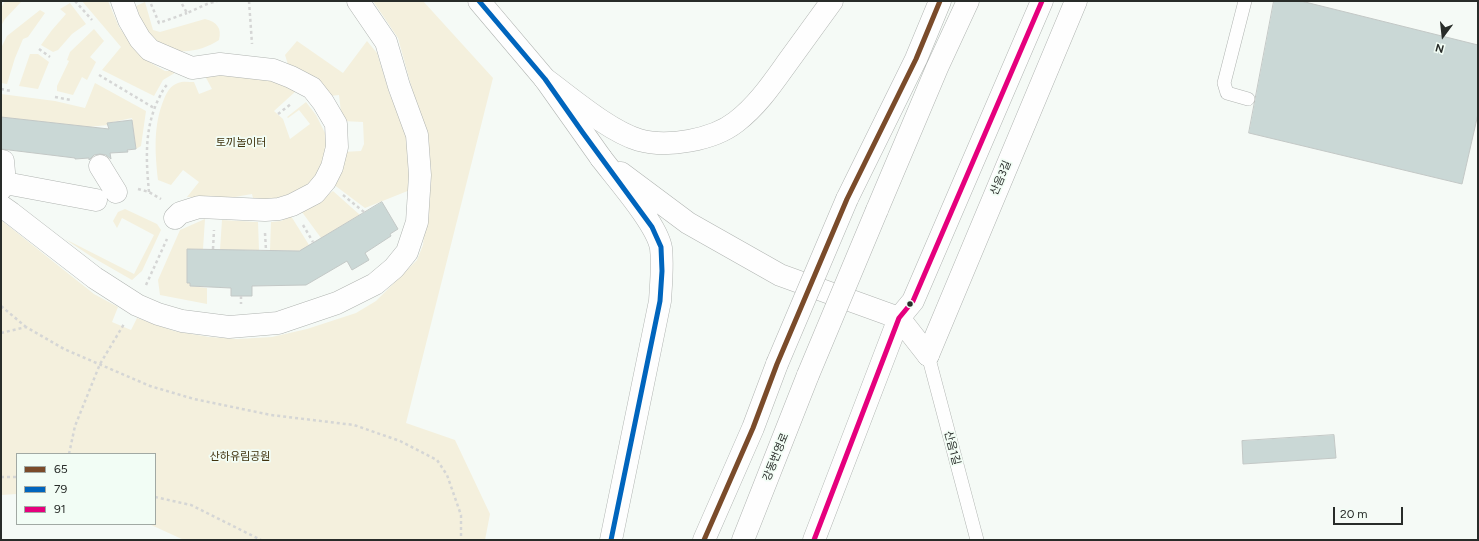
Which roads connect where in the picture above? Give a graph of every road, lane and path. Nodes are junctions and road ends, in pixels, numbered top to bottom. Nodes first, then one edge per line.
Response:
1 (75, 1) edge
2 (122, 1) edge
3 (217, 1) edge
4 (249, 1) edge
5 (358, 1) edge
6 (479, 1) edge
7 (832, 1) edge
8 (940, 1) edge
9 (968, 1) edge
10 (1042, 1) edge
11 (1076, 1) edge
12 (1245, 1) edge
13 (151, 4) dead end
14 (182, 4) dead end
15 (187, 13) junction
16 (92, 20) dead end
17 (39, 49) dead end
18 (50, 57) dead end
19 (192, 68) junction
20 (254, 68) junction
21 (99, 75) dead end
22 (545, 79) junction
23 (1, 89) edge
24 (11, 91) dead end
25 (55, 97) dead end
26 (1248, 99) dead end
27 (71, 100) dead end
28 (154, 108) junction
29 (601, 158) junction
30 (3, 161) dead end
31 (100, 166) dead end
32 (325, 181) junction
33 (3, 186) edge
34 (116, 192) joint
35 (149, 192) junction
36 (96, 200) dead end
37 (1, 206) edge
38 (364, 212) dead end
39 (176, 218) junction
40 (144, 291) dead end
41 (1, 306) edge
42 (127, 318) dead end
43 (899, 318) junction
44 (26, 327) junction
45 (1, 333) edge
46 (928, 355) junction
47 (100, 364) junction
48 (69, 453) edge
49 (16, 476) edge
50 (1, 477) edge
51 (156, 497) edge
52 (260, 540) edge
53 (461, 540) edge
54 (611, 540) edge
55 (704, 540) edge
56 (743, 540) edge
57 (814, 540) edge
58 (977, 540) edge

1 - 16 path
2 - 19 main road
3 - 15 path
4 - 20 path
5 - 37 main road
6 - 22 main road
7 - 22 main road
8 - 55 main road, bridge
9 - 56 main road, 강동번영로, bridge
10 - 43 main road
11 - 46 main road, 산음3길
12 - 26 lane
13 - 15 path
14 - 15 path
17 - 18 path
19 - 20 main road
19 - 28 path
20 - 32 main road
21 - 28 path
22 - 29 main road
23 - 24 path
25 - 27 path
28 - 35 path
29 - 43 main road
29 - 54 main road
30 - 33 main road
31 - 34 main road
32 - 38 path
32 - 39 main road
33 - 36 main road
34 - 35 path
35 - 39 path
39 - 40 path
41 - 44 path
42 - 47 path
43 - 46 main road
43 - 57 main road
44 - 45 path
44 - 47 path
46 - 58 lane, 산음1길
47 - 48 path
47 - 53 path
49 - 50 path
51 - 52 path

